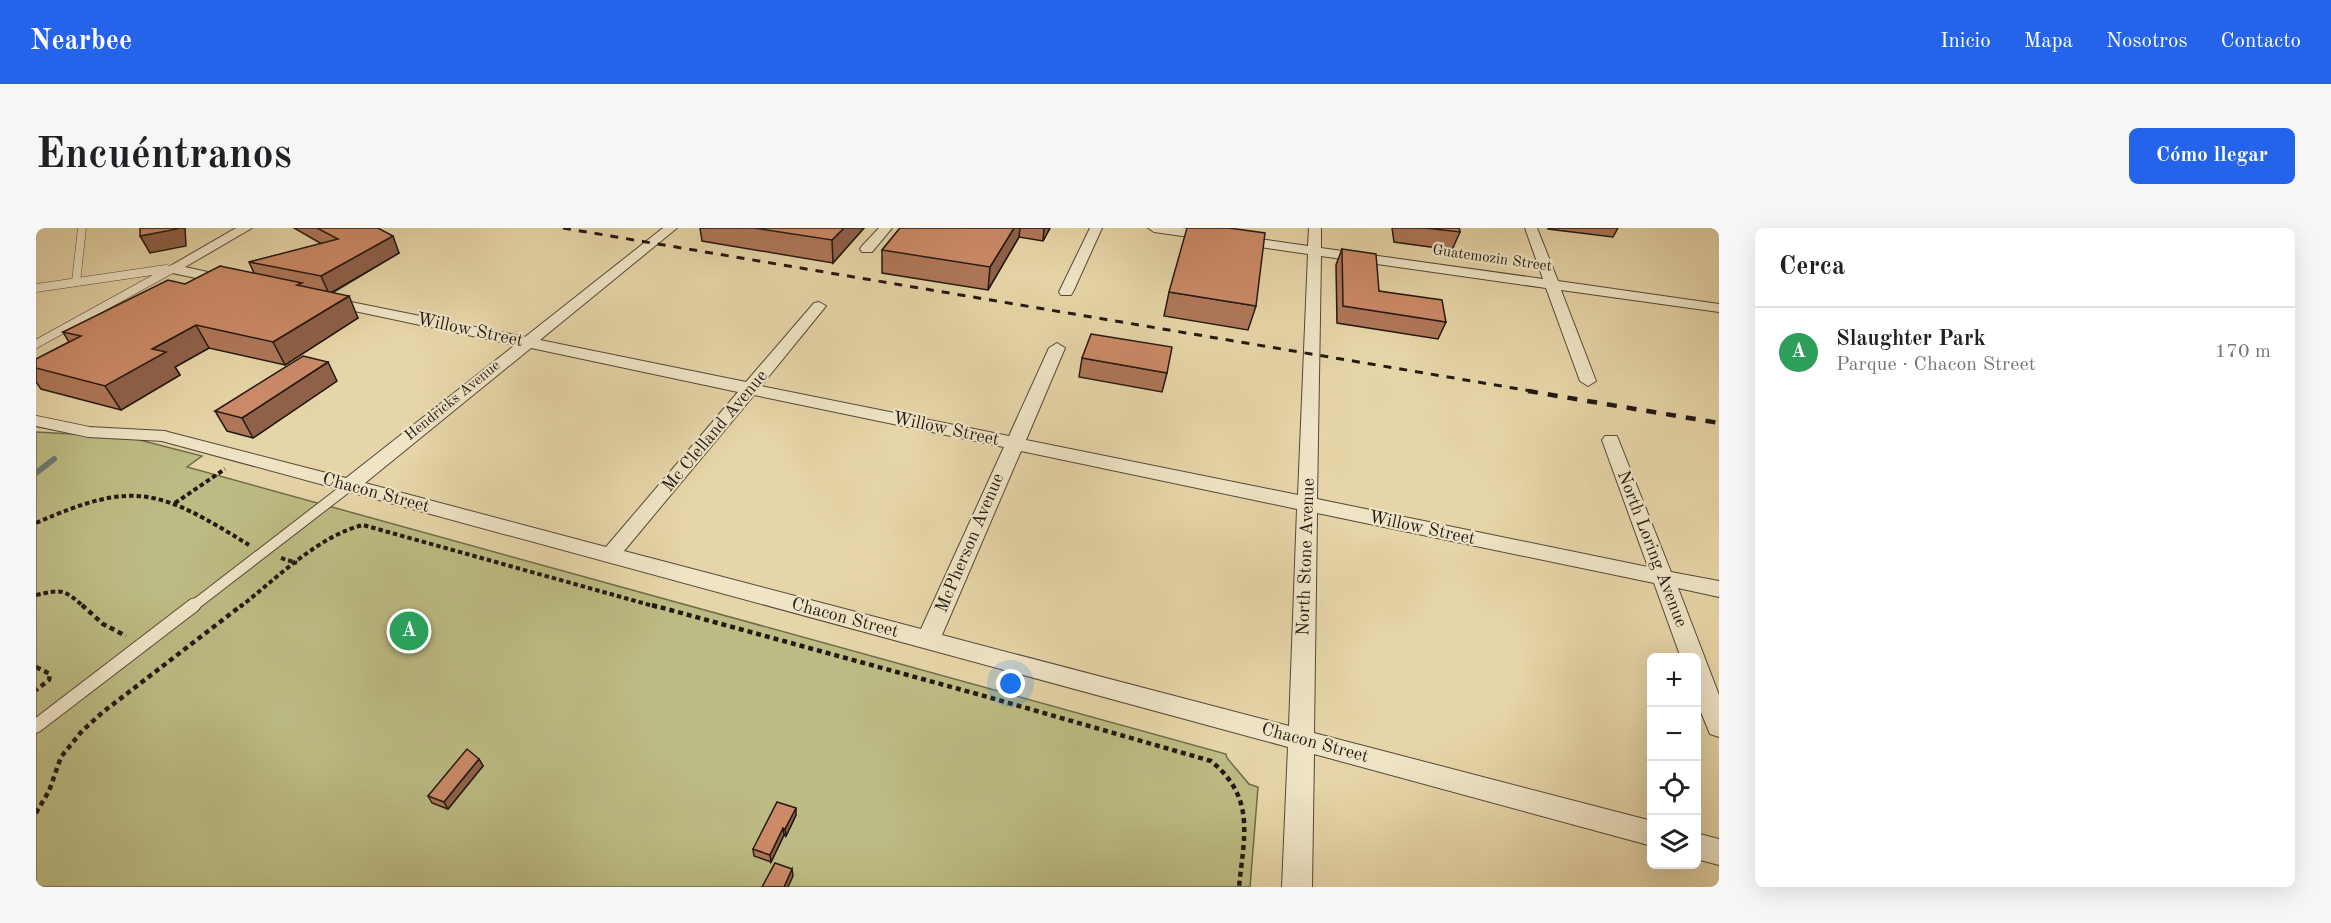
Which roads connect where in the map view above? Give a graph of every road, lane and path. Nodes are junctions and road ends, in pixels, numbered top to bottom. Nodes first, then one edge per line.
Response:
1 (82, 228) edge
2 (246, 228) edge
3 (671, 228) edge
4 (886, 228) edge
5 (1096, 228) edge
6 (1154, 228) edge
7 (1315, 228) edge
8 (1531, 228) edge
9 (867, 249) dead end
10 (1314, 251) junction
11 (172, 268) junction
12 (76, 282) junction
13 (242, 283) edge
14 (1551, 284) junction
15 (36, 288) edge
16 (1066, 292) dead end
17 (310, 297) edge
18 (819, 306) dead end
19 (1719, 308) edge
20 (526, 342) junction
21 (36, 344) edge
22 (1057, 348) dead end
23 (1588, 381) dead end
24 (751, 389) junction
25 (36, 422) edge
26 (164, 436) joint
27 (1611, 441) dead end
28 (1013, 443) junction
29 (230, 465) dead end
30 (349, 486) junction
31 (175, 503) junction
32 (1307, 504) junction
33 (36, 523) edge
34 (253, 548) dead end
35 (273, 555) dead end
36 (609, 555) junction
37 (297, 563) junction
38 (1664, 578) junction
39 (1719, 589) edge
40 (36, 595) edge
41 (928, 640) junction
42 (144, 643) junction
43 (1692, 653) edge
44 (178, 654) junction
45 (36, 667) edge
46 (1701, 679) edge
47 (36, 690) edge
48 (36, 726) edge
49 (1719, 727) edge
50 (1301, 740) junction
51 (36, 813) edge
52 (1647, 833) edge
53 (1701, 847) edge
54 (1719, 852) edge
55 (1239, 887) edge
56 (1297, 887) edge

1 - 12 lane
2 - 11 street
3 - 20 street, Hendricks Avenue
4 - 9 street
5 - 16 street
6 - 10 street, Guatemozin Street
7 - 10 street, North Stone Avenue
8 - 14 street
10 - 14 street, Guatemozin Street
10 - 32 street, North Stone Avenue
11 - 12 lane
11 - 13 street
11 - 21 lane
12 - 15 lane
14 - 19 street, Guatemozin Street
14 - 23 street
17 - 20 street, Willow Street
18 - 24 street, Mc Clelland Avenue
20 - 24 street, Willow Street
20 - 30 street, Hendricks Avenue
22 - 28 street, McPherson Avenue
24 - 28 street, Willow Street
24 - 36 street, Mc Clelland Avenue
25 - 26 lane, Chacon Street
26 - 30 street, Chacon Street
27 - 38 street, North Loring Avenue
28 - 32 street, Willow Street
28 - 41 street, McPherson Avenue
29 - 31 path
30 - 36 street, Chacon Street
30 - 42 lane
31 - 33 path
31 - 34 path
32 - 38 street, Willow Street
32 - 50 street, North Stone Avenue
35 - 37 path
36 - 41 street, Chacon Street
37 - 44 path
37 - 55 path
38 - 39 street, Willow Street
38 - 43 street, North Loring Avenue
40 - 42 path
41 - 50 street, Chacon Street
42 - 44 path
42 - 48 lane
44 - 51 path
45 - 47 path
46 - 49 street
50 - 52 street, Chacon Street
50 - 56 street, North Stone Avenue
53 - 54 street

